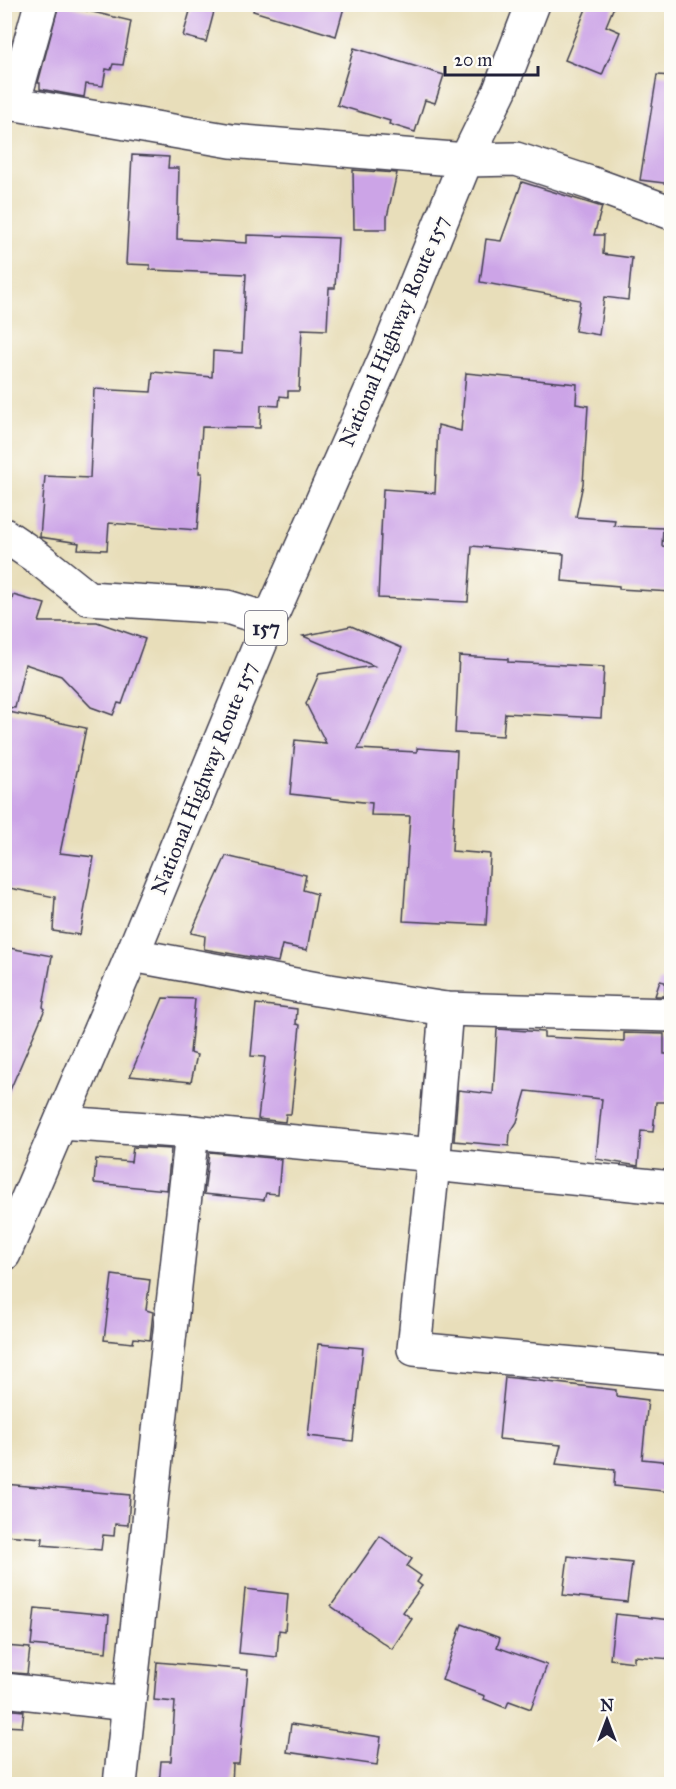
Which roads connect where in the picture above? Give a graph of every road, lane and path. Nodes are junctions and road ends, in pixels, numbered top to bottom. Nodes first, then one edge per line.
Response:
1 (41, 4) edge
2 (533, 4) edge
3 (9, 103) edge
4 (466, 160) junction
5 (672, 213) edge
6 (4, 535) edge
7 (269, 621) junction
8 (132, 955) junction
9 (446, 1009) junction
10 (672, 1015) edge
11 (61, 1123) junction
12 (192, 1132) junction
13 (434, 1155) junction
14 (672, 1188) edge
15 (4, 1254) edge
16 (672, 1373) edge
17 (4, 1690) edge
18 (128, 1704) junction
19 (120, 1785) edge

1 - 3 main road
2 - 4 main road, National Highway Route 157 / 157
3 - 4 main road
4 - 5 main road
4 - 7 main road, National Highway Route 157 / 157
6 - 7 main road
7 - 8 main road, National Highway Route 157 / 157
8 - 9 main road
8 - 11 main road, National Highway Route 157 / 157
9 - 10 main road
9 - 13 main road
11 - 12 main road
11 - 15 main road, National Highway Route 157 / 157
12 - 13 main road
12 - 18 main road
13 - 14 main road
13 - 16 main road
17 - 18 main road
18 - 19 main road

